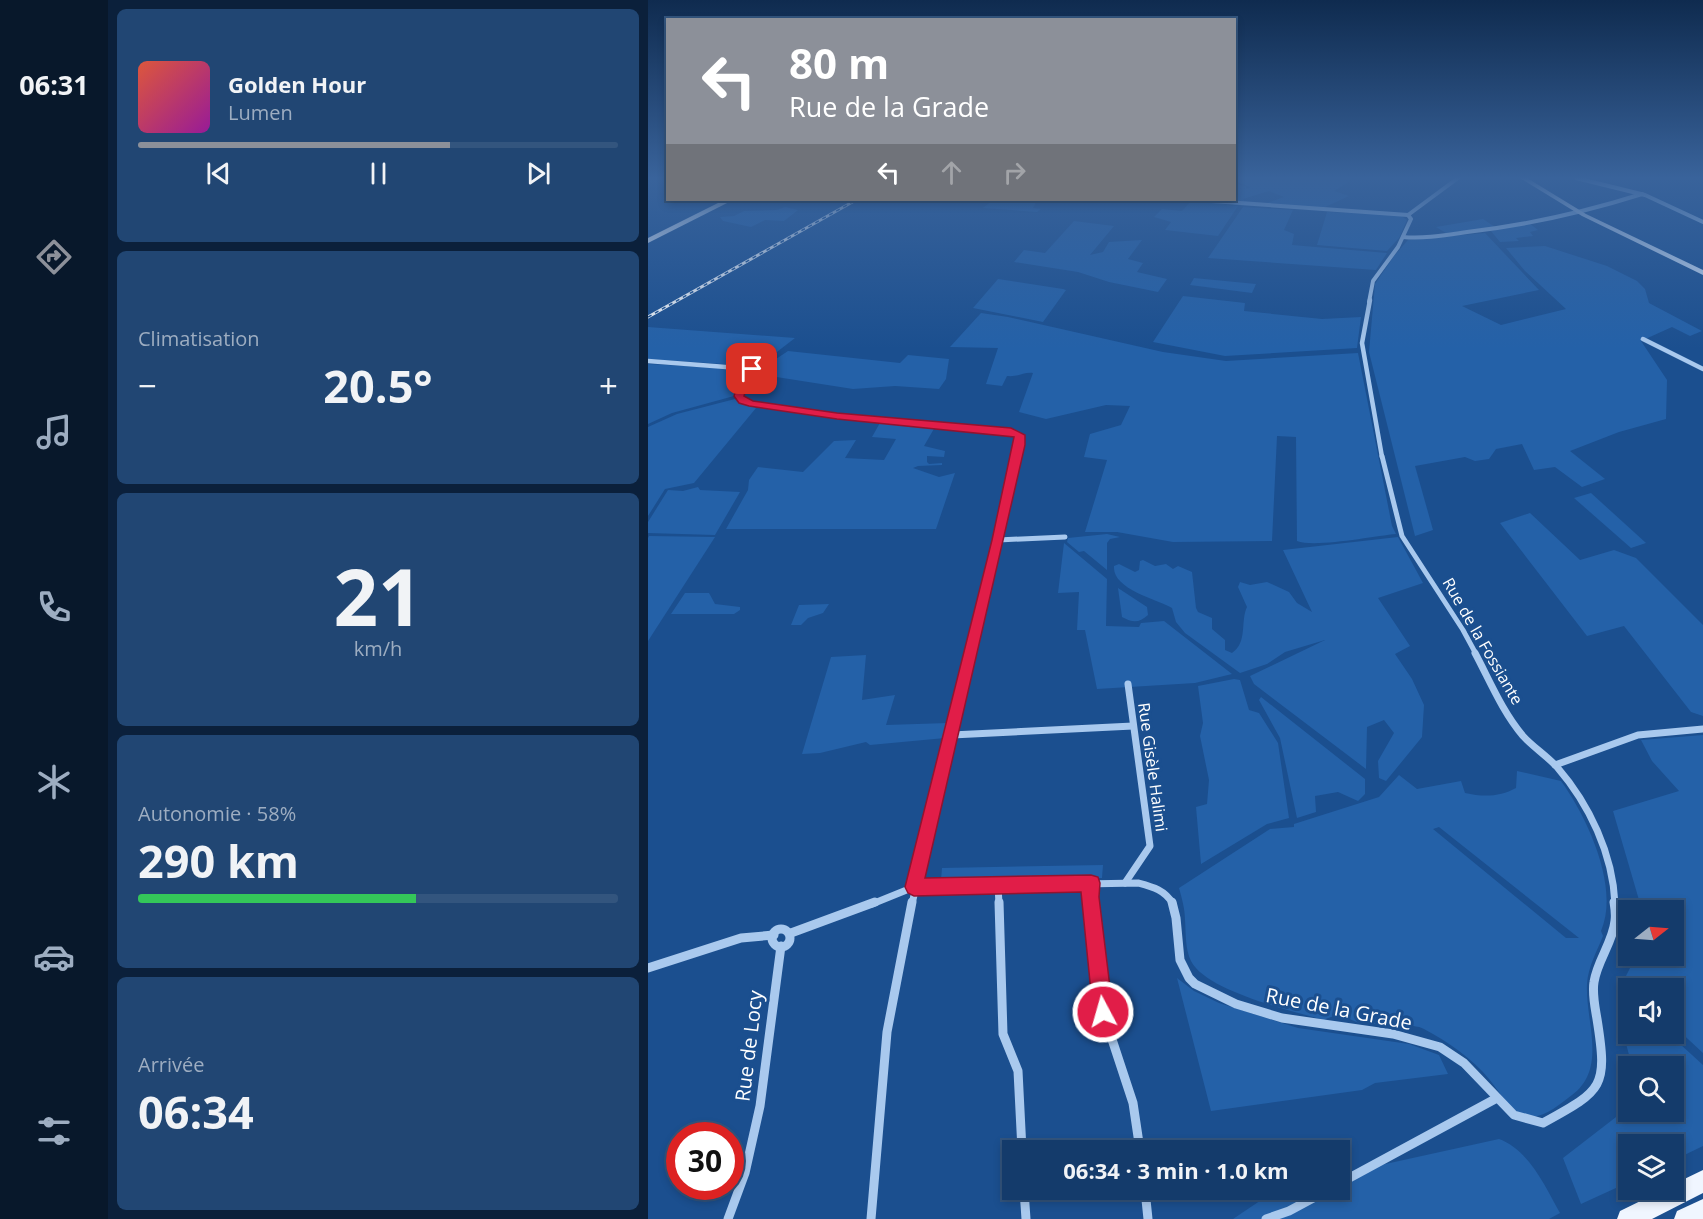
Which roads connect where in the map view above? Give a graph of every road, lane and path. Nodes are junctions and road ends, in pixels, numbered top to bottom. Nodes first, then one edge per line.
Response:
1 (1430, 235) edge
2 (1625, 235) edge
3 (1403, 237) joint
4 (1703, 273) edge
5 (1643, 339) dead end
6 (648, 361) edge
7 (1703, 369) edge
8 (1065, 537) dead end
9 (998, 540) junction
10 (1128, 684) dead end
11 (1133, 726) junction
12 (1703, 729) edge
13 (952, 735) junction
14 (1555, 765) junction
15 (1091, 883) junction
16 (1125, 883) junction
17 (998, 886) junction
18 (914, 887) junction
19 (790, 933) junction
20 (774, 935) junction
21 (781, 946) junction
22 (648, 968) edge
23 (1497, 1098) junction
24 (1543, 1123) joint
25 (1021, 1140) edge
26 (1139, 1140) edge
27 (1350, 1178) edge
28 (1703, 1181) edge
29 (1025, 1200) edge
30 (1146, 1200) edge
31 (1308, 1200) edge
32 (1703, 1210) edge
33 (728, 1219) edge
34 (871, 1219) edge
35 (1026, 1219) edge
36 (1148, 1219) edge
37 (1266, 1219) edge
38 (1628, 1219) edge
39 (1684, 1219) edge

1 - 3 street
2 - 4 main road
3 - 14 street, Rue de la Fossiante
5 - 7 street
6 - 9 street
8 - 9 street
9 - 13 street
10 - 11 street, Rue Gisèle Halimi
11 - 13 street
11 - 16 street, Rue Gisèle Halimi
12 - 14 street
13 - 18 street
14 - 24 street, Rue de la Fossiante
15 - 16 street, Rue de la Grade
15 - 17 street, Rue de la Grade
15 - 26 street
16 - 23 street, Rue de la Grade
17 - 18 street, Rue de la Grade
17 - 25 street
18 - 19 street, Rue de la Grade
18 - 34 street
19 - 20 street
19 - 21 street
20 - 21 street
20 - 22 street
21 - 33 street, Rue de Locy
23 - 24 street, Rue de la Grade
23 - 27 street
28 - 38 main road
29 - 35 street
30 - 36 street
31 - 37 street
32 - 39 main road

